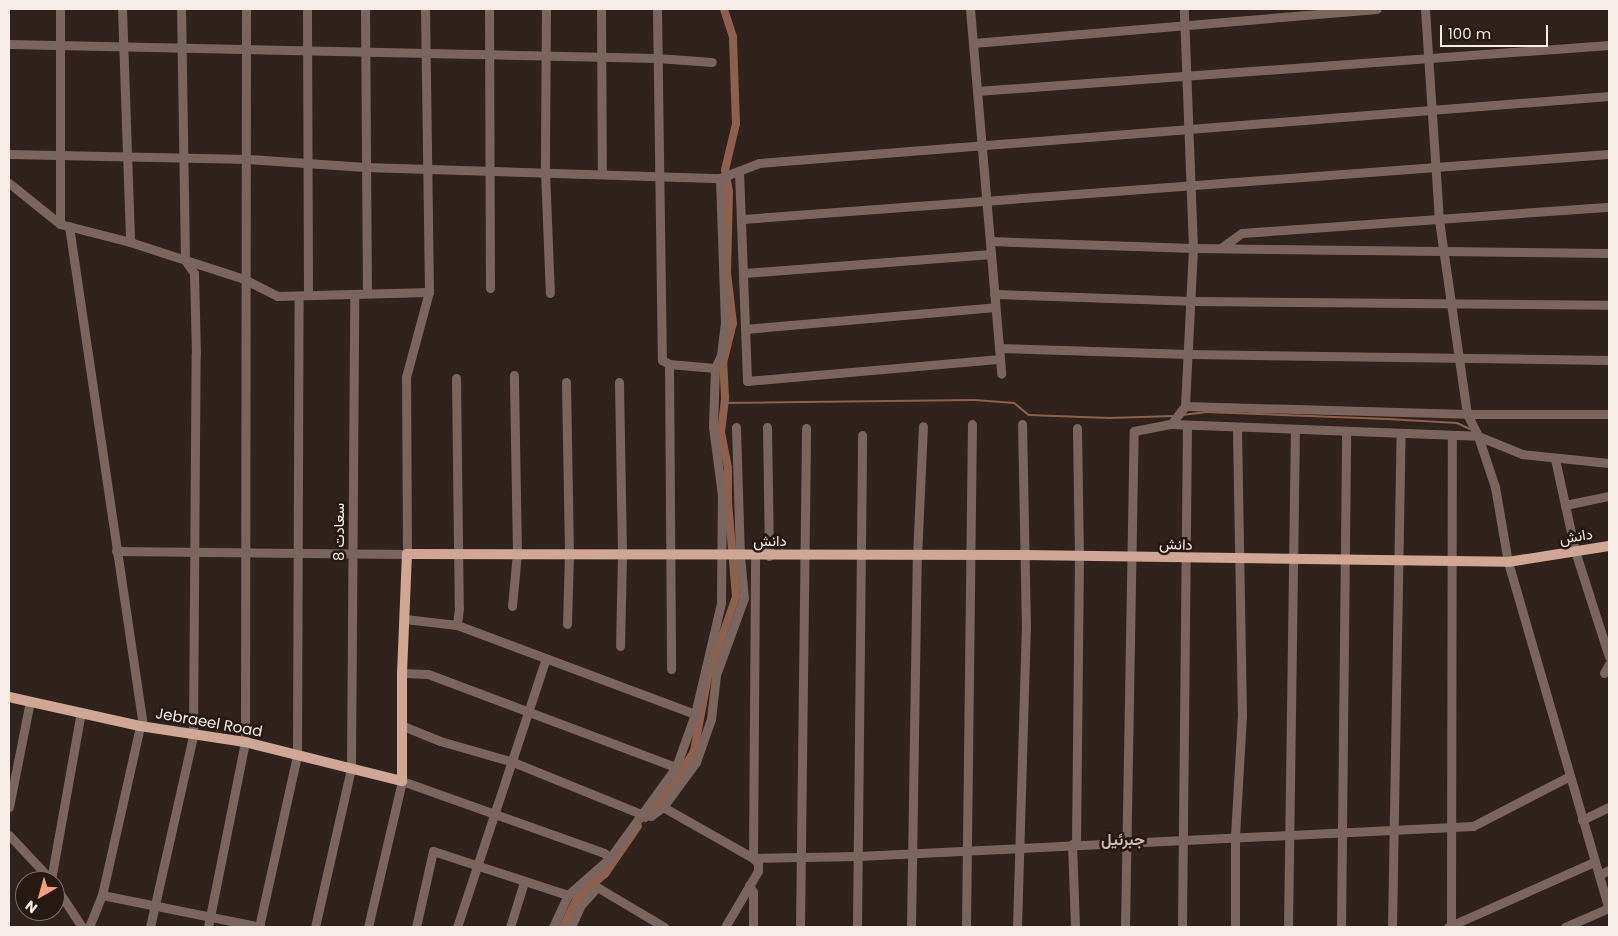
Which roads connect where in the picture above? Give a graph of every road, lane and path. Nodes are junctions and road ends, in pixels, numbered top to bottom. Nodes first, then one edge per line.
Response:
1 (60, 9) edge
2 (122, 9) edge
3 (182, 9) edge
4 (246, 9) edge
5 (307, 9) edge
6 (365, 9) edge
7 (425, 9) edge
8 (489, 9) edge
9 (546, 9) edge
10 (601, 9) edge
11 (657, 9) edge
12 (970, 9) edge
13 (1184, 9) edge
14 (1377, 9) edge
15 (1424, 9) edge
16 (1185, 23) junction
17 (59, 43) junction
18 (973, 43) junction
19 (9, 44) edge
20 (1609, 45) edge
21 (123, 46) junction
22 (246, 48) junction
23 (181, 49) junction
24 (309, 51) junction
25 (365, 53) junction
26 (426, 54) junction
27 (489, 56) junction
28 (546, 56) junction
29 (602, 58) junction
30 (657, 58) junction
31 (1429, 58) junction
32 (712, 62) dead end
33 (1188, 78) junction
34 (977, 90) junction
35 (1609, 96) edge
36 (1432, 111) junction
37 (1189, 131) junction
38 (982, 147) junction
39 (9, 154) edge
40 (1609, 154) edge
41 (61, 157) junction
42 (125, 158) junction
43 (248, 159) junction
44 (182, 160) junction
45 (308, 164) junction
46 (365, 167) junction
47 (429, 168) junction
48 (1436, 169) junction
49 (545, 170) junction
50 (490, 171) junction
51 (739, 171) junction
52 (602, 174) junction
53 (658, 174) junction
54 (720, 178) junction
55 (9, 183) edge
56 (1191, 185) junction
57 (986, 202) junction
58 (1609, 207) edge
59 (743, 219) junction
60 (1438, 220) junction
61 (64, 225) junction
62 (990, 241) junction
63 (130, 242) junction
64 (1193, 248) junction
65 (1221, 248) junction
66 (1444, 251) junction
67 (1609, 253) edge
68 (991, 254) junction
69 (185, 260) junction
70 (744, 273) junction
71 (244, 279) junction
72 (490, 288) dead end
73 (367, 292) junction
74 (429, 292) junction
75 (550, 293) dead end
76 (994, 294) junction
77 (304, 296) junction
78 (354, 296) junction
79 (1192, 301) junction
80 (1448, 304) junction
81 (1609, 305) edge
82 (995, 307) junction
83 (745, 329) junction
84 (999, 348) junction
85 (1188, 354) junction
86 (1000, 359) junction
87 (1458, 359) junction
88 (1609, 360) edge
89 (670, 364) junction
90 (714, 368) junction
91 (1001, 374) dead end
92 (514, 375) dead end
93 (456, 378) dead end
94 (566, 382) dead end
95 (619, 382) dead end
96 (1185, 406) junction
97 (1609, 414) edge
98 (1468, 418) junction
99 (972, 424) dead end
100 (1022, 424) dead end
101 (1171, 424) junction
102 (1187, 425) junction
103 (923, 426) dead end
104 (736, 427) dead end
105 (767, 427) dead end
106 (1237, 427) junction
107 (806, 428) dead end
108 (1076, 428) dead end
109 (1295, 429) junction
110 (1346, 431) junction
111 (1401, 433) junction
112 (862, 435) dead end
113 (1452, 435) junction
114 (1478, 436) junction
115 (1555, 459) junction
116 (1609, 463) edge
117 (1609, 496) edge
118 (1565, 505) junction
119 (1609, 546) edge
120 (116, 551) junction
121 (1575, 551) junction
122 (517, 553) junction
123 (569, 553) junction
124 (194, 554) junction
125 (245, 554) junction
126 (353, 554) junction
127 (407, 554) junction
128 (622, 554) junction
129 (298, 555) junction
130 (459, 555) junction
131 (740, 556) junction
132 (755, 556) junction
133 (769, 556) junction
134 (807, 556) junction
135 (970, 556) junction
136 (1025, 556) junction
137 (672, 557) junction
138 (723, 557) junction
139 (917, 557) junction
140 (861, 558) junction
141 (1079, 558) junction
142 (1132, 558) junction
143 (1347, 558) junction
144 (1294, 559) junction
145 (1186, 560) junction
146 (1454, 560) junction
147 (1239, 561) junction
148 (1400, 562) junction
149 (1508, 562) junction
150 (512, 606) dead end
151 (405, 619) junction
152 (567, 624) dead end
153 (457, 625) junction
154 (620, 646) dead end
155 (1609, 657) edge
156 (546, 658) junction
157 (1609, 664) edge
158 (671, 669) dead end
159 (402, 673) junction
160 (1604, 673) dead end
161 (9, 697) edge
162 (30, 701) junction
163 (528, 711) junction
164 (81, 712) junction
165 (695, 714) junction
166 (142, 726) junction
167 (403, 726) junction
168 (193, 736) junction
169 (245, 742) junction
170 (297, 756) junction
171 (513, 762) junction
172 (351, 768) junction
173 (676, 768) junction
174 (1570, 776) junction
175 (402, 781) junction
176 (9, 806) edge
177 (663, 806) junction
178 (1609, 807) edge
179 (641, 814) junction
180 (493, 815) junction
181 (1582, 820) junction
182 (1449, 827) junction
183 (1394, 829) junction
184 (1342, 832) junction
185 (1290, 833) junction
186 (9, 835) edge
187 (1235, 836) junction
188 (1182, 839) junction
189 (1125, 841) junction
190 (1074, 844) junction
191 (1022, 846) junction
192 (965, 849) junction
193 (912, 852) junction
194 (859, 856) junction
195 (802, 857) junction
196 (610, 858) junction
197 (753, 858) junction
198 (1594, 862) junction
199 (476, 864) junction
200 (1609, 870) edge
201 (43, 871) edge
202 (55, 871) edge
203 (1598, 875) junction
204 (524, 882) junction
205 (749, 885) junction
206 (568, 894) junction
207 (102, 895) junction
208 (65, 901) edge
209 (155, 907) junction
210 (1609, 908) edge
211 (210, 916) junction
212 (1075, 926) edge
213 (82, 927) edge
214 (89, 927) edge
215 (150, 927) edge
216 (208, 927) edge
217 (260, 927) edge
218 (315, 927) edge
219 (368, 927) edge
220 (416, 927) edge
221 (457, 927) edge
222 (510, 927) edge
223 (553, 927) edge
224 (571, 927) edge
225 (664, 927) edge
226 (725, 927) edge
227 (753, 927) edge
228 (800, 927) edge
229 (857, 927) edge
230 (912, 927) edge
231 (966, 927) edge
232 (1017, 927) edge
233 (1125, 927) edge
234 (1182, 927) edge
235 (1235, 927) edge
236 (1288, 927) edge
237 (1341, 927) edge
238 (1392, 927) edge
239 (1450, 927) edge
240 (1564, 927) edge

1 - 17 street
2 - 21 street
3 - 23 street
4 - 22 street
5 - 24 street
6 - 25 street
7 - 26 street
8 - 27 street
9 - 28 street
10 - 29 street
11 - 30 street
12 - 18 street
13 - 16 street
14 - 16 street
15 - 31 street
16 - 18 street
16 - 33 street
17 - 19 street
17 - 21 street
17 - 41 street
18 - 34 street
20 - 31 street
21 - 23 street
21 - 42 street
22 - 23 street
22 - 24 street
22 - 43 street
23 - 44 street
24 - 25 street
24 - 45 street
25 - 26 street
25 - 46 street
26 - 27 street
26 - 47 street
27 - 28 street
27 - 50 street
28 - 29 street
28 - 49 street
29 - 30 street
29 - 52 street
30 - 32 street
30 - 53 street
31 - 33 street
31 - 36 street
33 - 34 street
33 - 37 street
34 - 38 street
35 - 36 street
36 - 37 street
36 - 48 street
37 - 38 street
37 - 56 street
38 - 51 street
38 - 57 street
39 - 41 street
40 - 48 street
41 - 42 street
41 - 61 street
42 - 44 street
42 - 63 street
43 - 44 street
43 - 45 street
43 - 71 street
44 - 69 street
45 - 46 street
45 - 77 street
46 - 47 street
46 - 73 street
47 - 50 street
47 - 74 street
48 - 56 street
48 - 60 street
49 - 50 street
49 - 52 street
49 - 75 street
50 - 72 street
51 - 54 street
51 - 59 street
52 - 53 street
53 - 54 street
53 - 89 street
54 - 90 street
55 - 61 street
56 - 57 street
56 - 64 street
57 - 59 street
57 - 62 street
58 - 60 street
59 - 70 street
60 - 65 street
60 - 66 street
61 - 63 street
61 - 120 street
62 - 64 street
62 - 68 street
63 - 69 street
64 - 65 street
64 - 79 street
65 - 66 street
66 - 67 street
66 - 80 street
68 - 70 street
68 - 76 street
69 - 71 street
69 - 124 street
70 - 83 street
71 - 77 street
71 - 125 street
73 - 74 street
73 - 78 street
74 - 127 street
76 - 79 street
76 - 82 street
77 - 78 street
77 - 129 street
78 - 126 street, سعادت 8
79 - 80 street
79 - 85 street
80 - 81 street
80 - 87 street
82 - 83 street
82 - 84 street
83 - 86 street
84 - 85 street
84 - 86 street
85 - 87 street
85 - 96 street
86 - 91 street
87 - 88 street
87 - 98 street
89 - 90 street
89 - 137 street
90 - 138 street
92 - 122 street
93 - 130 street
94 - 123 street
95 - 128 street
96 - 98 street
96 - 101 street
97 - 98 street
98 - 114 street
99 - 135 street
100 - 136 street
101 - 102 street
101 - 142 street
102 - 106 street
102 - 145 street
103 - 139 street
104 - 131 street
105 - 133 street
106 - 109 street
106 - 147 street
107 - 134 street
108 - 141 street
109 - 110 street
109 - 144 street
110 - 111 street
110 - 143 street
111 - 113 street
111 - 148 street
112 - 140 street
113 - 114 street
113 - 146 street
114 - 115 street
114 - 149 street
115 - 116 street
115 - 118 street
117 - 118 street
118 - 121 street
119 - 121 main road, دانش
120 - 124 street
120 - 166 street
121 - 149 main road, دانش
121 - 155 street
122 - 123 main road, دانش
122 - 130 main road, دانش
122 - 150 street
123 - 128 main road, دانش
123 - 152 street
124 - 125 street
124 - 168 street
125 - 129 street
125 - 169 street
126 - 127 street
126 - 129 street
126 - 172 street, سعادت 8
127 - 130 main road, دانش
127 - 151 main road
128 - 137 main road, دانش
128 - 154 street
129 - 170 street
130 - 153 street
131 - 132 main road, دانش
131 - 138 main road, دانش
131 - 177 street
132 - 133 main road, دانش
132 - 197 street
133 - 134 main road, دانش
134 - 140 main road, دانش
134 - 195 street
135 - 136 main road, دانش
135 - 139 main road, دانش
135 - 192 street
136 - 141 main road, دانش
136 - 191 street
137 - 138 main road, دانش
137 - 158 street
138 - 165 street
139 - 140 main road, دانش
139 - 193 street
140 - 194 street
141 - 142 main road, دانش
141 - 190 street
142 - 145 main road, دانش
142 - 189 street
143 - 144 main road, دانش
143 - 148 main road, دانش
143 - 184 street
144 - 147 main road, دانش
144 - 185 street
145 - 147 main road, دانش
145 - 188 street
146 - 148 main road, دانش
146 - 149 main road, دانش
146 - 182 street
147 - 187 street
148 - 183 street
149 - 174 street
151 - 153 street
151 - 159 main road
153 - 156 street
156 - 163 street
156 - 165 street
157 - 160 street
159 - 163 street
159 - 167 main road
161 - 162 main road, Jebraeel Road
162 - 164 main road, Jebraeel Road
162 - 176 street
163 - 171 street
163 - 173 street
164 - 166 main road, Jebraeel Road
164 - 202 street
165 - 173 street
166 - 168 main road, Jebraeel Road
166 - 207 street
167 - 171 street
167 - 175 main road
168 - 169 main road, Jebraeel Road
168 - 209 street
169 - 170 main road, Jebraeel Road
169 - 211 street
170 - 172 main road, Jebraeel Road
170 - 217 street
171 - 179 street
171 - 180 street
172 - 175 main road, Jebraeel Road
172 - 218 street, سعادت 8
173 - 179 street
174 - 181 street
174 - 182 street
175 - 180 street
175 - 219 street
177 - 179 street
177 - 197 street
178 - 181 street
179 - 196 street
180 - 196 street
180 - 199 street
181 - 198 street
182 - 183 street
182 - 239 street
183 - 184 street
183 - 238 street
184 - 185 street
184 - 237 street
185 - 187 street
185 - 236 street
186 - 201 street
187 - 188 street
187 - 235 street
188 - 189 street
188 - 234 street
189 - 190 street
189 - 233 street
190 - 191 street
190 - 212 street
191 - 192 street
191 - 232 street
192 - 193 street
192 - 231 street
193 - 194 street
193 - 230 street
194 - 195 street
194 - 229 street
195 - 197 street
195 - 228 street
196 - 206 street
197 - 205 street
198 - 203 street
198 - 239 street
199 - 204 street
199 - 220 street
199 - 221 street
200 - 203 street
203 - 210 street
204 - 206 street
204 - 222 street
205 - 226 street
205 - 227 street
206 - 223 street
207 - 209 street
207 - 214 street
208 - 213 street
209 - 211 street
209 - 215 street
210 - 240 street
211 - 216 street
211 - 217 street
224 - 225 street

